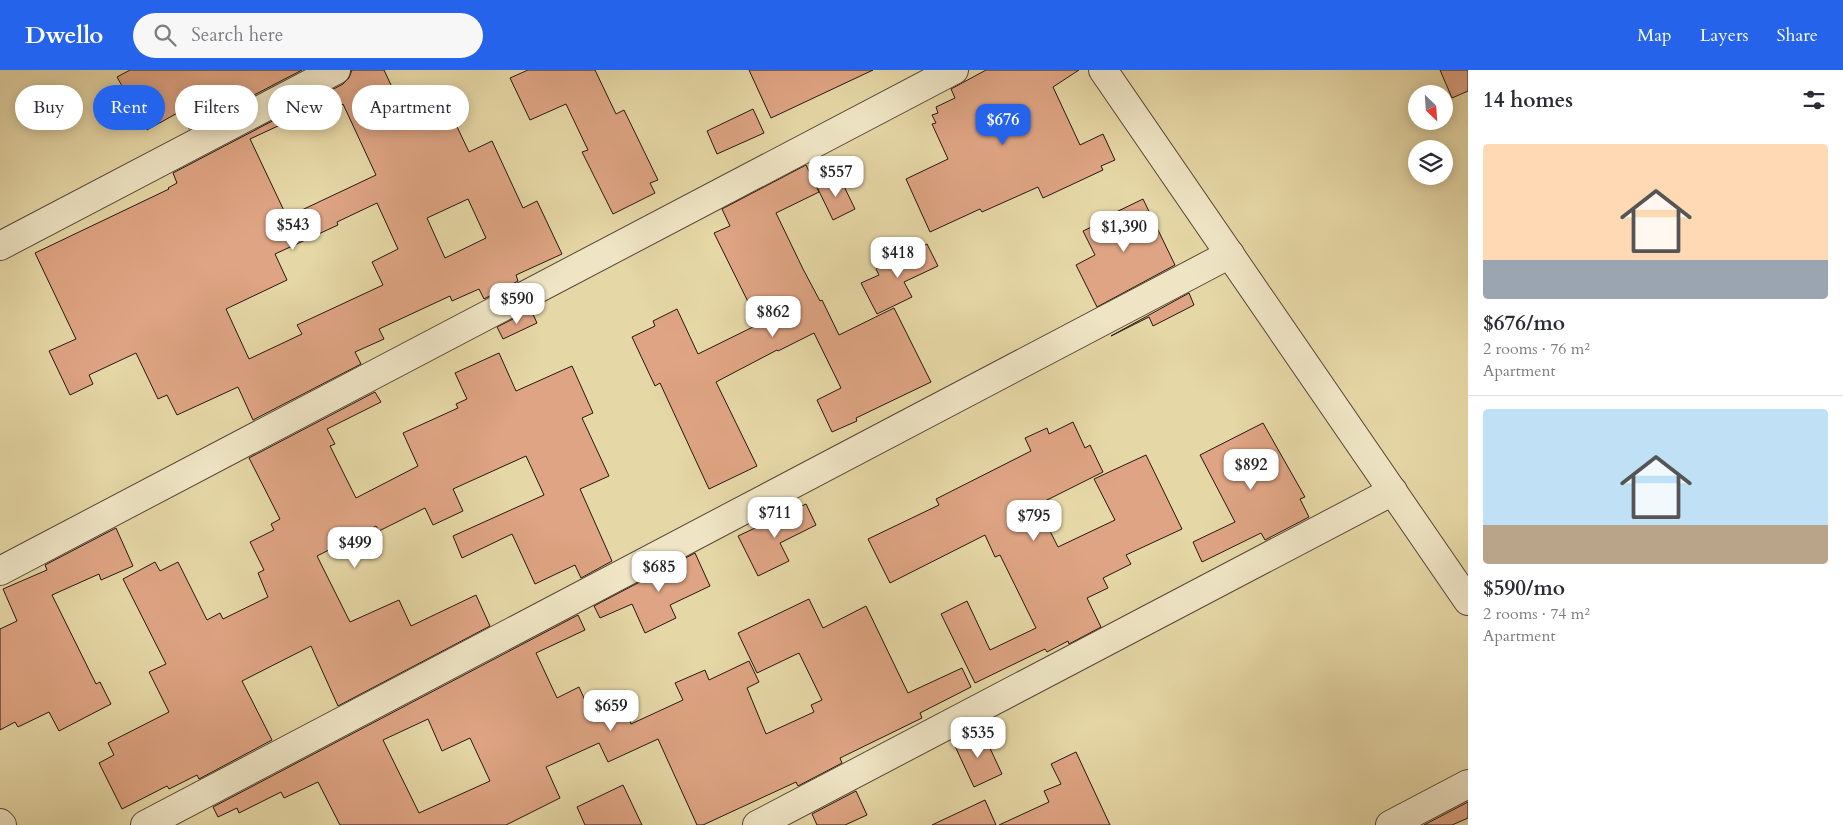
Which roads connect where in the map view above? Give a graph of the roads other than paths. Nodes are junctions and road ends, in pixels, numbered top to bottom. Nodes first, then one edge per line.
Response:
1 (336, 70) edge
2 (954, 70) edge
3 (1103, 70) edge
4 (0, 246) edge
5 (1230, 254) junction
6 (1393, 492) junction
7 (0, 571) edge
8 (1468, 600) edge
9 (1468, 784) edge
10 (145, 825) edge
11 (757, 825) edge
12 (1390, 825) edge

1 - 4 street
2 - 7 street
3 - 5 street
5 - 6 street
5 - 10 street
6 - 8 street
6 - 11 street
9 - 12 street

